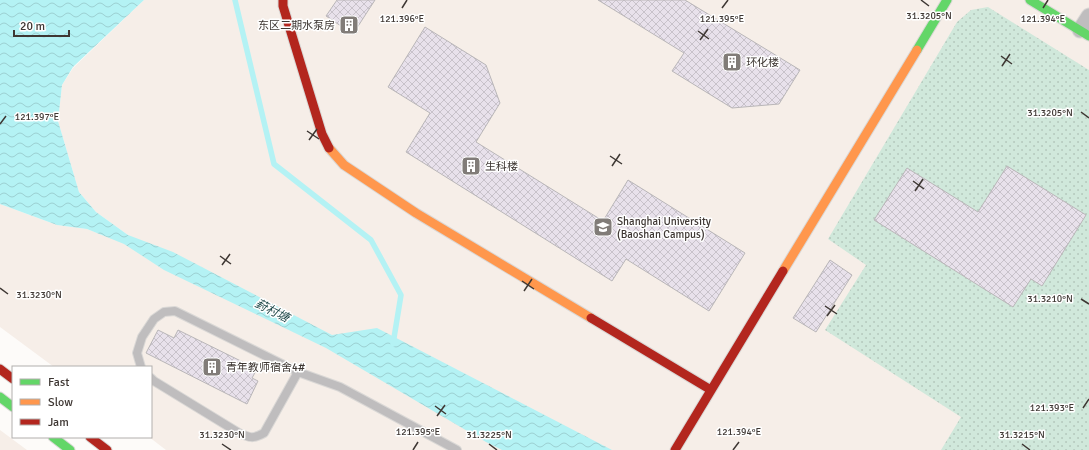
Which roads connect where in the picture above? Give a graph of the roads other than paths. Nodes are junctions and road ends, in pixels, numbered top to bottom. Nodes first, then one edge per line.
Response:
1 (283, 0) edge
2 (947, 0) edge
3 (1030, 0) edge
4 (1089, 16) edge
5 (1085, 33) edge
6 (142, 366) edge
7 (0, 369) edge
8 (298, 372) junction
9 (12, 378) edge
10 (152, 379) edge
11 (711, 390) junction
12 (0, 397) edge
13 (12, 406) edge
14 (91, 438) edge
15 (57, 441) edge
16 (70, 450) edge
17 (107, 450) edge
18 (458, 450) edge
19 (675, 450) edge

1 - 11 street
2 - 11 street
3 - 5 street
4 - 5 street
6 - 8 lane
7 - 9 street
8 - 10 lane
8 - 18 lane
11 - 19 street
12 - 13 street
14 - 17 street
15 - 16 street

